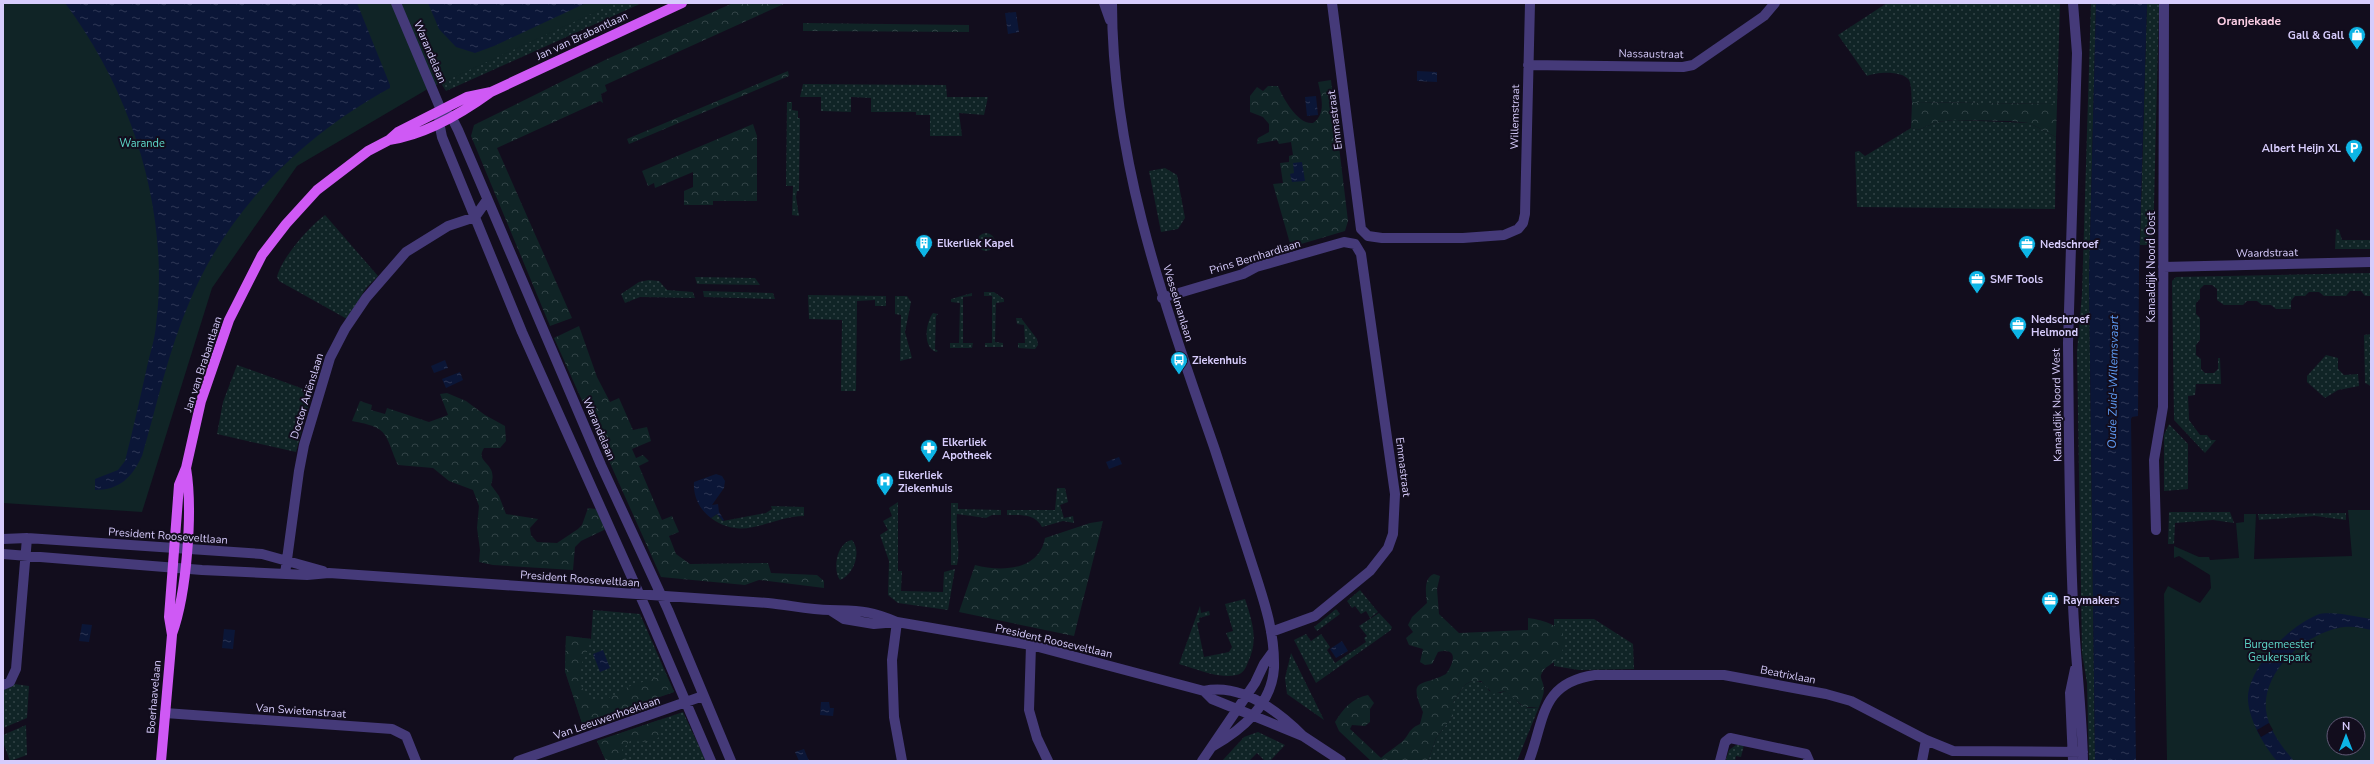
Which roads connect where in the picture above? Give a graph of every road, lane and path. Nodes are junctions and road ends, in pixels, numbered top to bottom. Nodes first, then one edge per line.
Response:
1 (396, 3) edge
2 (682, 3) edge
3 (1104, 3) edge
4 (1112, 3) edge
5 (1332, 3) edge
6 (1530, 3) edge
7 (1775, 3) edge
8 (2074, 3) edge
9 (2164, 3) edge
10 (1111, 22) junction
11 (1528, 65) junction
12 (491, 92) junction
13 (441, 110) junction
14 (452, 116) junction
15 (439, 122) junction
16 (390, 140) junction
17 (487, 200) junction
18 (475, 217) junction
19 (1518, 229) joint
20 (1355, 244) joint
21 (2371, 262) edge
22 (2162, 267) junction
23 (1162, 298) junction
24 (186, 468) junction
25 (2156, 530) dead end
26 (28, 538) junction
27 (3, 539) edge
28 (173, 548) junction
29 (186, 549) junction
30 (3, 554) edge
31 (25, 555) junction
32 (286, 561) junction
33 (173, 566) junction
34 (185, 568) junction
35 (285, 574) junction
36 (329, 574) junction
37 (640, 595) junction
38 (662, 596) junction
39 (897, 622) junction
40 (1271, 632) junction
41 (172, 635) junction
42 (1031, 646) junction
43 (1272, 653) junction
44 (2076, 663) junction
45 (3, 685) edge
46 (1204, 691) junction
47 (1247, 695) junction
48 (703, 696) junction
49 (687, 703) junction
50 (1262, 704) junction
51 (1235, 710) junction
52 (165, 713) junction
53 (1253, 717) junction
54 (1303, 736) junction
55 (1926, 740) junction
56 (1214, 746) junction
57 (2072, 757) edge
58 (2083, 757) edge
59 (162, 761) edge
60 (416, 761) edge
61 (518, 761) edge
62 (711, 761) edge
63 (731, 761) edge
64 (902, 761) edge
65 (1048, 761) edge
66 (1202, 761) edge
67 (1341, 761) edge
68 (1528, 761) edge
69 (1720, 761) edge
70 (1810, 761) edge
71 (1922, 761) edge

1 - 13 street, Warandelaan
2 - 12 main road, Jan van Brabantlaan
3 - 10 street, Wesselmanlaan
4 - 10 street, Wesselmanlaan
5 - 19 street, Emmastraat
6 - 11 street, Willemstraat
7 - 11 street, Nassaustraat
8 - 44 street, Kanaaldijk Noord West
9 - 22 street, Kanaaldijk Noord Oost
10 - 23 street, Wesselmanlaan
11 - 19 street, Willemstraat
12 - 13 main road, Jan van Brabantlaan
12 - 14 main road, Jan van Brabantlaan
13 - 14 street
13 - 15 street
13 - 16 main road, Jan van Brabantlaan
14 - 15 main road, Jan van Brabantlaan
14 - 17 street, Warandelaan
15 - 16 main road, Jan van Brabantlaan
15 - 18 street
16 - 24 main road, Jan van Brabantlaan
17 - 18 street
17 - 38 street, Warandelaan
18 - 32 street, Doctor Ariënslaan
18 - 37 street
20 - 23 street, Prins Bernhardlaan
20 - 40 street, Emmastraat
21 - 22 street, Waardstraat
22 - 25 street, Kanaaldijk Noord Oost
23 - 40 street, Wesselmanlaan
24 - 28 main road, Jan van Brabantlaan
24 - 29 main road, Jan van Brabantlaan
26 - 27 street, President Rooseveltlaan
26 - 28 street, President Rooseveltlaan
26 - 31 street
28 - 29 street, President Rooseveltlaan
28 - 33 main road, Jan van Brabantlaan
29 - 32 street, President Rooseveltlaan
29 - 34 main road, Jan van Brabantlaan
30 - 31 street, President Rooseveltlaan
31 - 33 street, President Rooseveltlaan
31 - 45 street
32 - 35 street, Doctor Ariënslaan
32 - 36 street, President Rooseveltlaan
33 - 34 street, President Rooseveltlaan
33 - 41 main road, Boerhaavelaan
34 - 35 street, President Rooseveltlaan
34 - 41 main road, Boerhaavelaan
35 - 36 street, President Rooseveltlaan
36 - 37 street, President Rooseveltlaan
37 - 38 street, President Rooseveltlaan
37 - 49 street
38 - 39 street, President Rooseveltlaan
38 - 48 street, Warandelaan
39 - 42 street, President Rooseveltlaan
39 - 64 street
40 - 43 street, Wesselmanlaan
41 - 52 main road, Boerhaavelaan
42 - 46 street, President Rooseveltlaan
42 - 65 street
43 - 47 street
43 - 50 street, Wesselmanlaan
44 - 57 street, Kanaaldijk Noord West
44 - 58 street, Kanaaldijk Noord West
46 - 47 street, President Rooseveltlaan
46 - 51 street, President Rooseveltlaan
47 - 50 street, President Rooseveltlaan
47 - 51 street
48 - 49 street, Van Leeuwenhoeklaan
48 - 63 street, Warandelaan
49 - 61 street, Van Leeuwenhoeklaan
49 - 62 street
50 - 53 street, Wesselmanlaan
50 - 54 street, President Rooseveltlaan
51 - 53 street, President Rooseveltlaan
51 - 56 street
52 - 59 main road, Boerhaavelaan
52 - 60 street, Van Swietenstraat
53 - 54 street, President Rooseveltlaan
53 - 56 street, Wesselmanlaan
54 - 67 street, President Rooseveltlaan
55 - 57 street, Beatrixlaan
55 - 68 street, Beatrixlaan
55 - 71 street
56 - 66 street
57 - 58 street, Beatrixlaan
69 - 70 street

